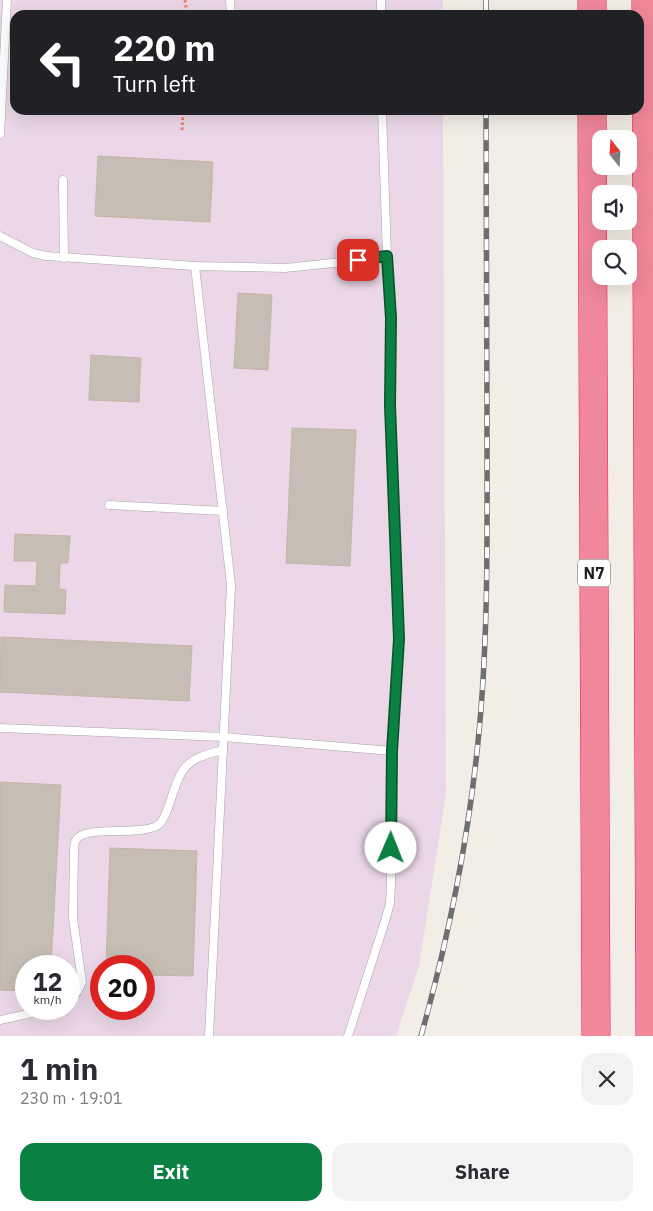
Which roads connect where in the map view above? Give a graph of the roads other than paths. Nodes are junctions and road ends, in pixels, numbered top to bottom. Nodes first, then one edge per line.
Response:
1 (6, 0) edge
2 (646, 0) edge
3 (382, 115) edge
4 (592, 115) edge
5 (0, 119) edge
6 (0, 134) edge
7 (63, 180) dead end
8 (0, 236) edge
9 (387, 256) junction
10 (64, 258) junction
11 (195, 266) junction
12 (593, 427) junction
13 (109, 505) dead end
14 (223, 511) junction
15 (648, 668) junction
16 (653, 714) edge
17 (0, 728) edge
18 (224, 737) junction
19 (224, 750) junction
20 (392, 751) junction
21 (78, 955) edge
22 (80, 968) edge
23 (80, 986) edge
24 (15, 1017) edge
25 (0, 1020) edge
26 (209, 1036) edge
27 (348, 1036) edge
28 (578, 1036) edge
29 (596, 1036) edge
30 (650, 1036) edge

1 - 5 lane
2 - 15 highway
3 - 9 lane
4 - 12 highway, N7
5 - 6 lane
7 - 10 lane
8 - 10 lane
9 - 11 lane
9 - 20 lane
10 - 11 lane
11 - 14 lane
12 - 28 highway
12 - 29 highway, N7
13 - 14 lane
14 - 18 lane
15 - 16 highway
15 - 30 highway
17 - 18 lane
18 - 19 lane
18 - 20 lane
19 - 21 lane
19 - 26 lane
20 - 27 lane
22 - 23 lane
24 - 25 lane

